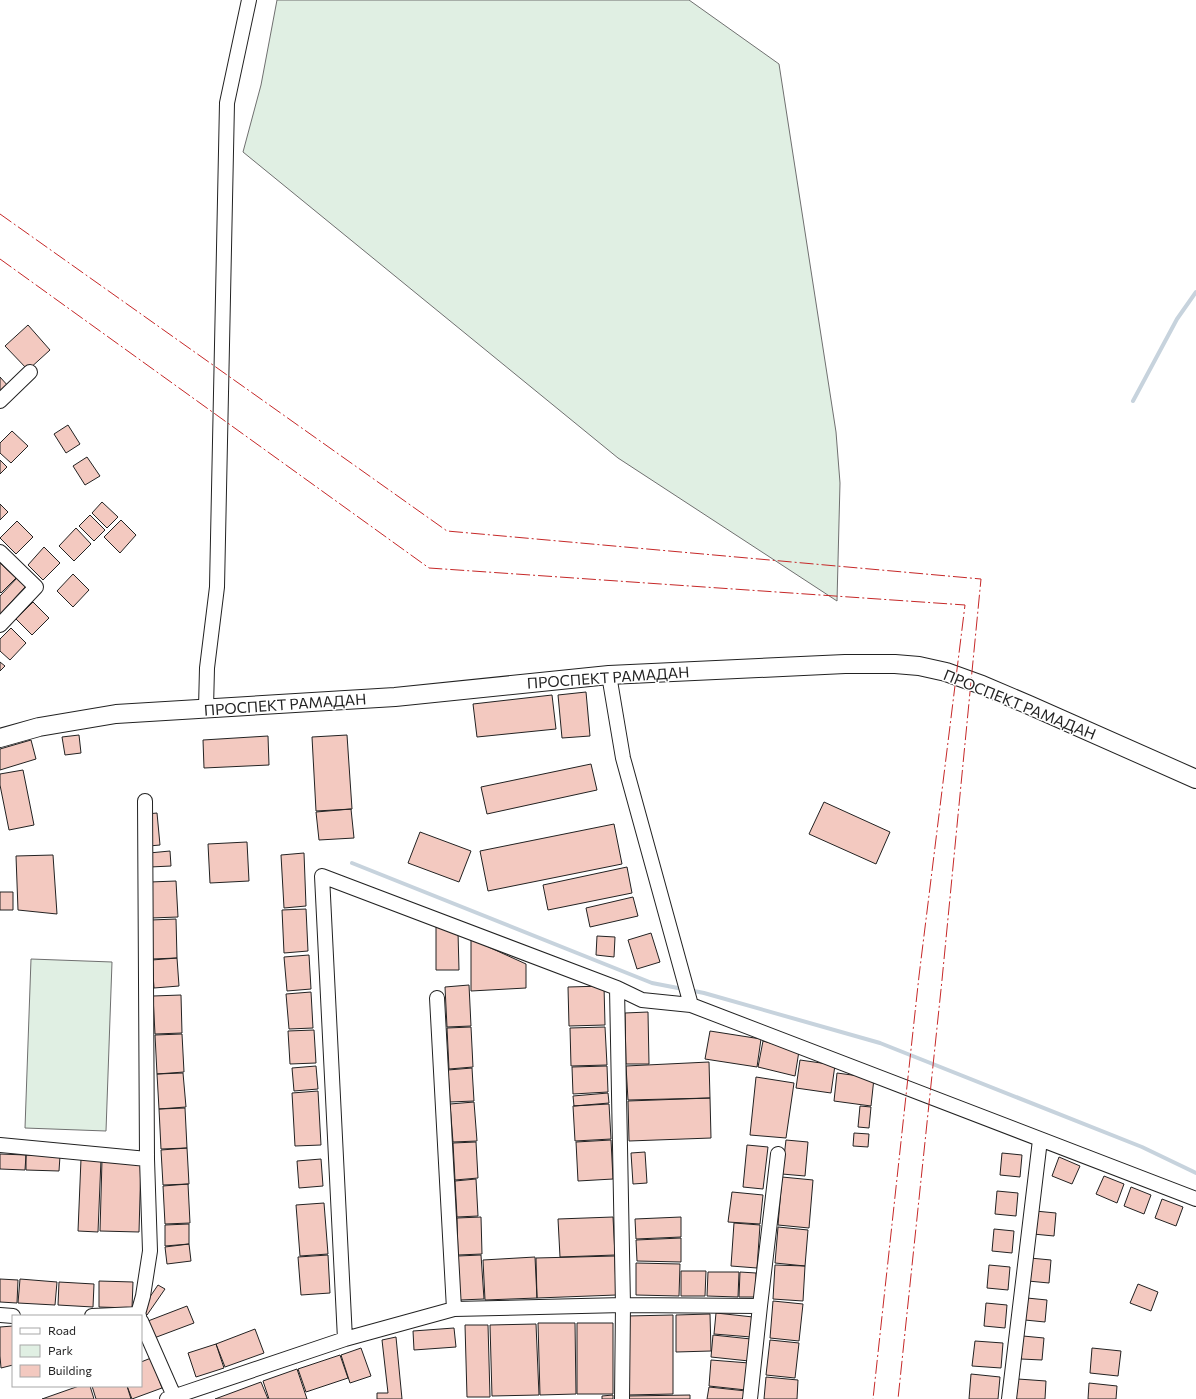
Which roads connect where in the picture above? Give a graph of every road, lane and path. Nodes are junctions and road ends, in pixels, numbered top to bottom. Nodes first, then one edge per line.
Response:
1 (249, 0) edge
2 (30, 372) dead end
3 (0, 401) edge
4 (0, 552) edge
5 (0, 625) edge
6 (609, 675) junction
7 (206, 708) junction
8 (0, 738) edge
9 (1196, 779) edge
10 (145, 801) dead end
11 (617, 988) junction
12 (437, 998) dead end
13 (689, 1000) junction
14 (1040, 1140) junction
15 (0, 1145) edge
16 (778, 1154) dead end
17 (147, 1159) junction
18 (1196, 1199) edge
19 (623, 1305) junction
20 (760, 1306) junction
21 (454, 1309) junction
22 (139, 1315) edge
23 (0, 1316) edge
24 (12, 1316) edge
25 (142, 1325) edge
26 (345, 1339) junction
27 (170, 1398) edge
28 (622, 1399) edge
29 (750, 1399) edge
30 (1009, 1399) edge

1 - 7 street
2 - 3 street
4 - 5 street
6 - 7 main road, ПРОСПЕКТ РАМАДАН
6 - 9 main road, ПРОСПЕКТ РАМАДАН
6 - 13 street
7 - 8 main road, ПРОСПЕКТ РАМАДАН
10 - 17 street
11 - 13 street
11 - 19 street
11 - 26 street
12 - 21 street
13 - 14 street
14 - 18 street
14 - 30 street
15 - 17 street
16 - 20 street
17 - 22 street
19 - 20 street
19 - 21 street
19 - 28 street
20 - 29 street
21 - 26 street
23 - 24 street
25 - 27 street
26 - 27 street

